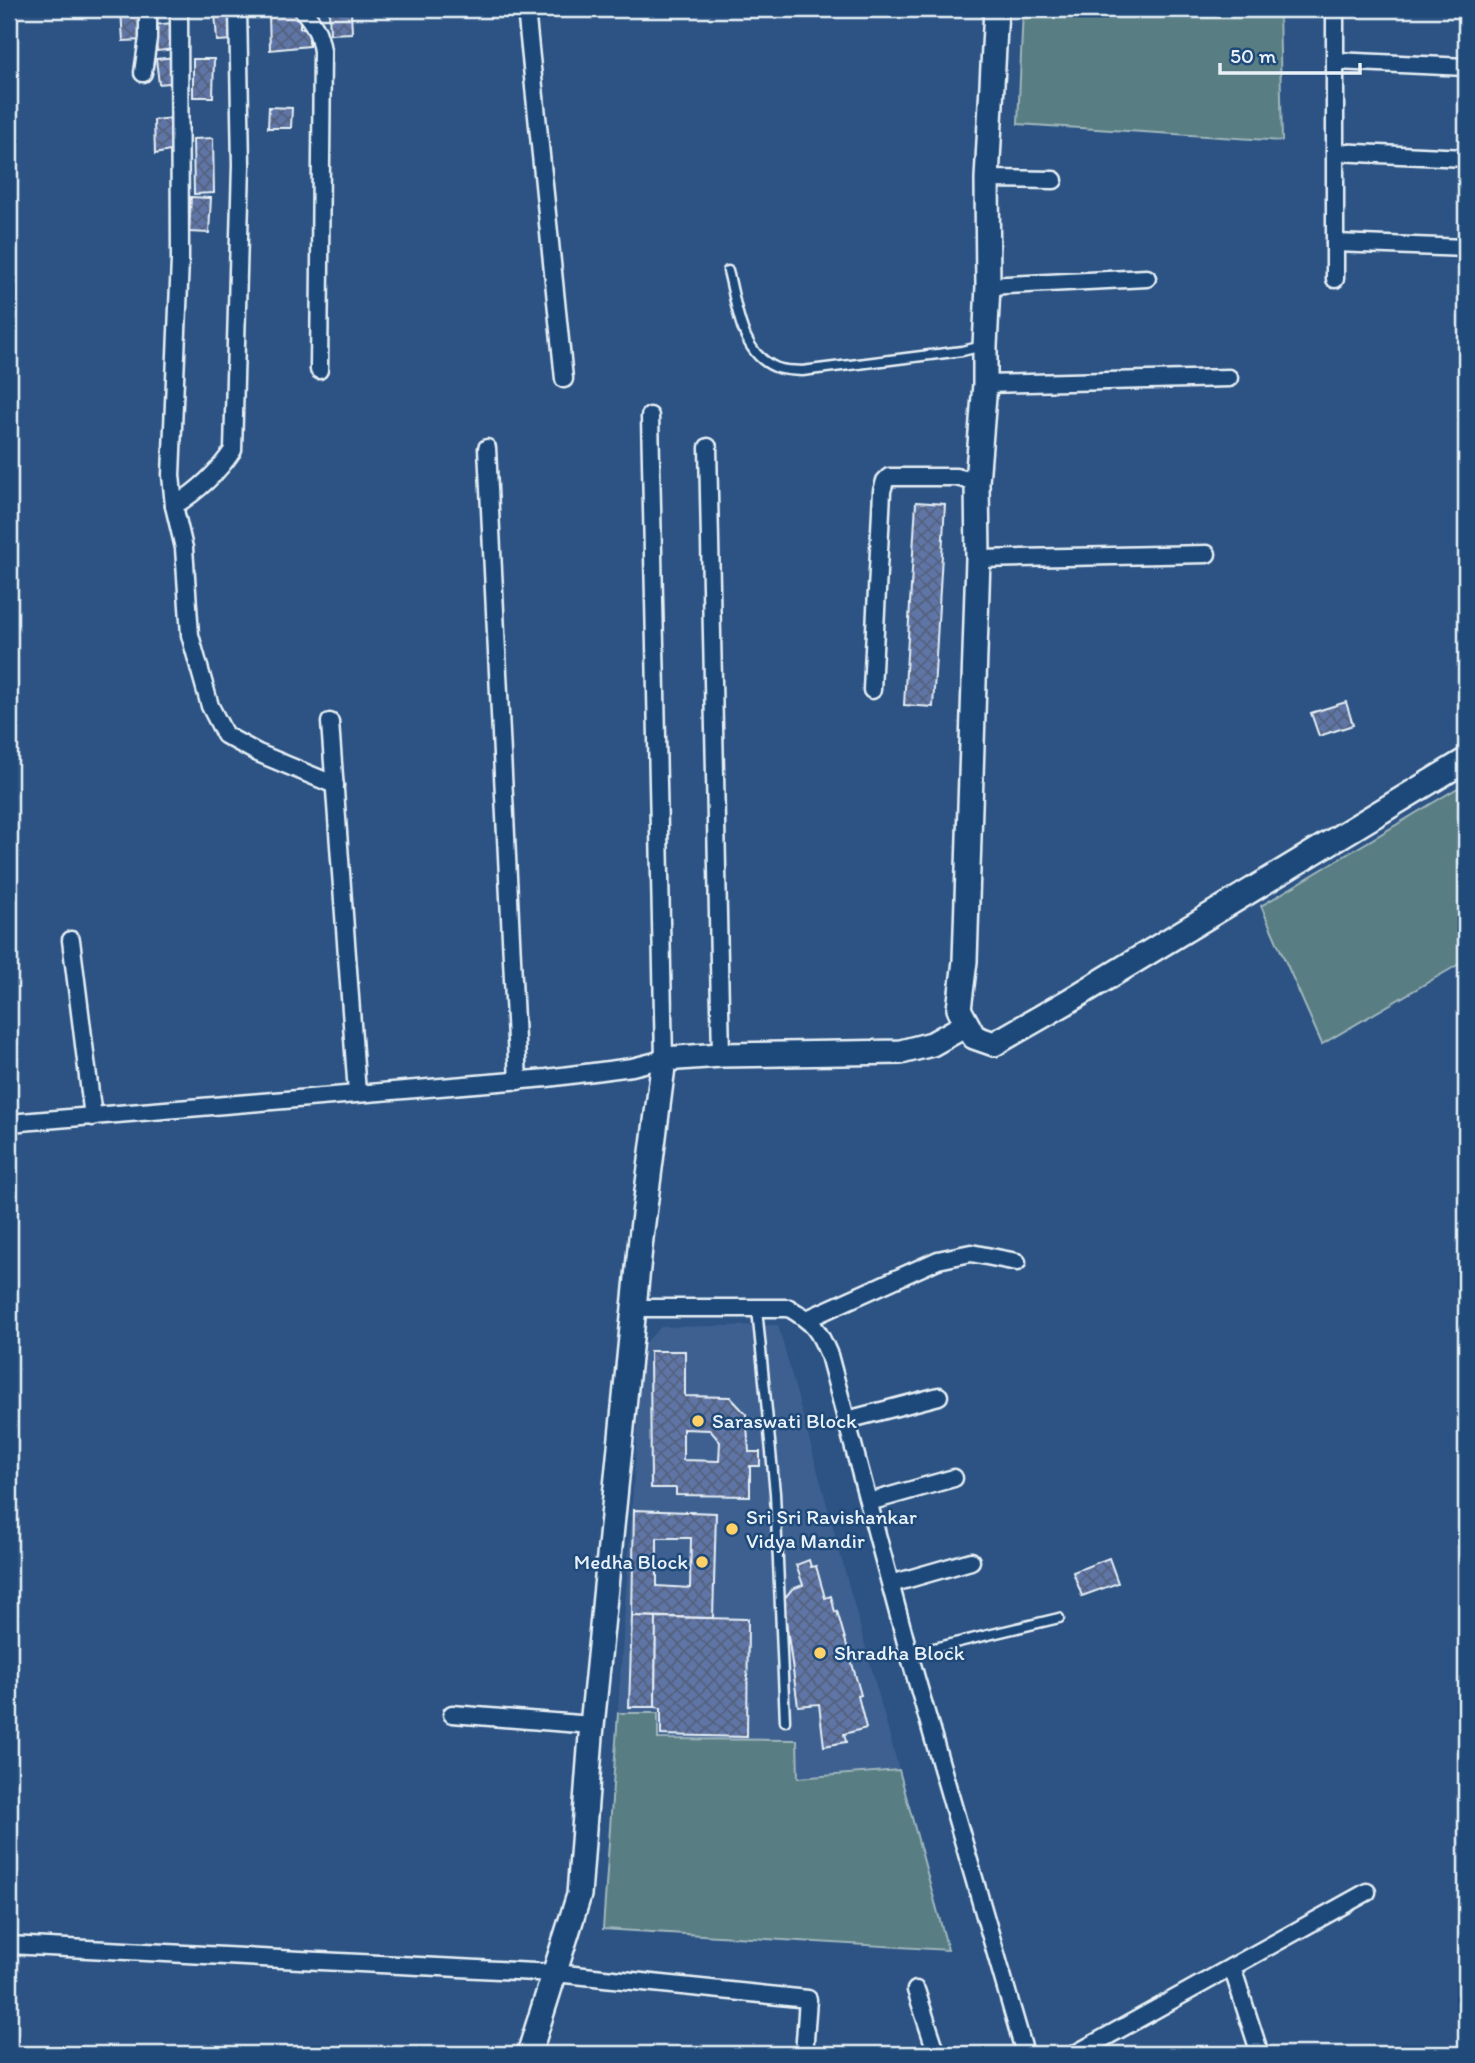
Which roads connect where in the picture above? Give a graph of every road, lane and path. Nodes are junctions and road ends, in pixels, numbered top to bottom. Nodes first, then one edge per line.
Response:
1 (148, 9) edge
2 (179, 9) edge
3 (238, 9) edge
4 (302, 9) edge
5 (526, 9) edge
6 (996, 9) edge
7 (1335, 9) edge
8 (1335, 61) junction
9 (1466, 67) edge
10 (143, 73) dead end
11 (1335, 152) junction
12 (1466, 158) edge
13 (986, 179) junction
14 (1054, 180) dead end
15 (1335, 243) junction
16 (1466, 248) edge
17 (728, 271) dead end
18 (1147, 278) dead end
19 (1335, 279) dead end
20 (988, 286) junction
21 (985, 346) junction
22 (319, 370) dead end
23 (1229, 378) dead end
24 (564, 379) dead end
25 (985, 384) junction
26 (650, 416) dead end
27 (708, 447) dead end
28 (487, 448) dead end
29 (977, 482) junction
30 (174, 506) junction
31 (1207, 554) dead end
32 (978, 559) junction
33 (872, 690) dead end
34 (330, 722) dead end
35 (1466, 760) edge
36 (335, 785) junction
37 (71, 940) dead end
38 (966, 1026) junction
39 (721, 1055) junction
40 (664, 1059) junction
41 (518, 1081) junction
42 (357, 1093) junction
43 (93, 1116) junction
44 (9, 1123) edge
45 (1017, 1262) dead end
46 (635, 1308) junction
47 (757, 1309) junction
48 (807, 1319) junction
49 (939, 1396) dead end
50 (847, 1420) junction
51 (954, 1478) dead end
52 (869, 1502) junction
53 (971, 1561) dead end
54 (891, 1584) junction
55 (1059, 1618) dead end
56 (909, 1654) junction
57 (452, 1714) dead end
58 (785, 1721) dead end
59 (592, 1725) junction
60 (1367, 1892) dead end
61 (9, 1945) edge
62 (1232, 1967) junction
63 (555, 1973) junction
64 (916, 1990) dead end
65 (529, 2054) edge
66 (804, 2054) edge
67 (937, 2054) edge
68 (1025, 2054) edge
69 (1075, 2054) edge
70 (1260, 2054) edge

1 - 10 street
2 - 30 street
3 - 30 street
4 - 22 street
5 - 24 street
6 - 13 street
7 - 8 street
8 - 9 street
8 - 11 street
11 - 12 street
11 - 15 street
13 - 14 street
13 - 20 street
15 - 16 street
15 - 19 street
17 - 21 lane
18 - 20 street
20 - 21 street
21 - 25 street
23 - 25 street
25 - 29 street
26 - 40 street
27 - 39 street
28 - 41 street
29 - 32 street
29 - 33 street
30 - 36 street
31 - 32 street
32 - 38 street
34 - 36 street
35 - 38 street
36 - 42 street
37 - 43 street
38 - 39 street
39 - 40 street
40 - 41 street
40 - 46 street
41 - 42 street
42 - 43 street
43 - 44 street
45 - 48 street
46 - 47 street
46 - 59 street
47 - 48 street
47 - 58 lane
48 - 50 street
49 - 50 street
50 - 52 street
51 - 52 street
52 - 54 street
53 - 54 street
54 - 56 street
55 - 56 lane
56 - 68 street
57 - 59 street
59 - 63 street
60 - 62 street
61 - 63 street
62 - 69 street
62 - 70 street
63 - 65 street
63 - 66 street
64 - 67 street

